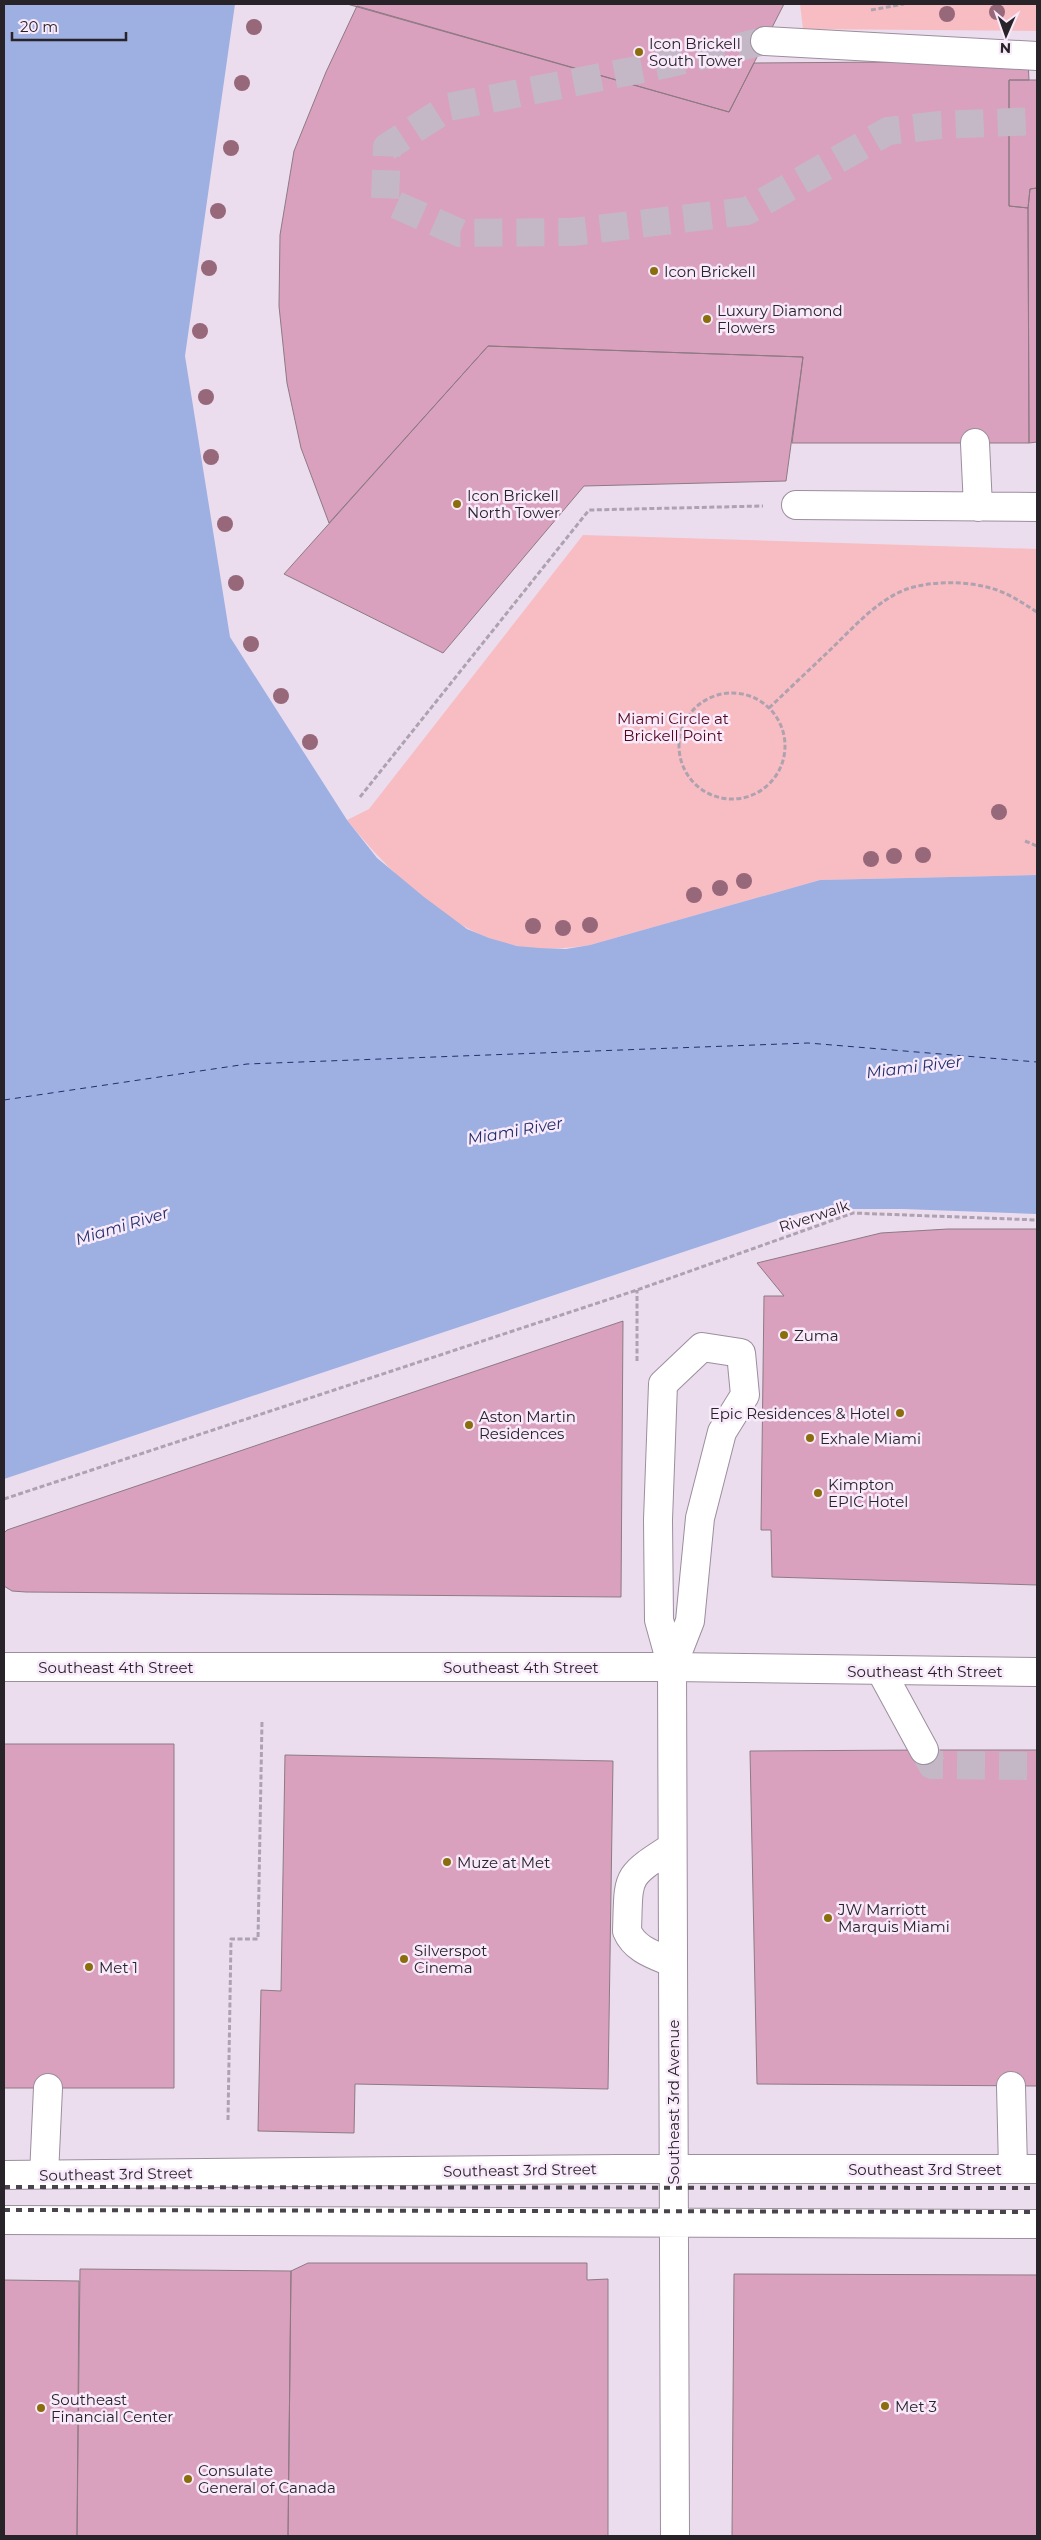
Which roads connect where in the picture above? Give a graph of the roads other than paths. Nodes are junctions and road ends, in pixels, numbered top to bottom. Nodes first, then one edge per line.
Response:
1 (765, 41) tunnel mouth
2 (1037, 56) edge
3 (975, 443) dead end
4 (796, 505) road end
5 (978, 507) junction
6 (1037, 508) edge
7 (4, 1667) edge
8 (672, 1667) junction
9 (881, 1671) junction
10 (1037, 1672) edge
11 (924, 1750) tunnel mouth
12 (672, 1847) junction
13 (673, 1963) junction
14 (1011, 2086) dead end
15 (48, 2088) dead end
16 (673, 2169) junction
17 (1025, 2169) edge
18 (4, 2175) edge
19 (44, 2175) junction
20 (4, 2220) edge
21 (673, 2224) junction
22 (1037, 2224) edge
23 (675, 2536) edge

1 - 2 street
3 - 5 street
4 - 5 street
5 - 6 street
7 - 8 street, Southeast 4th Street
8 - 8 street
8 - 9 street, Southeast 4th Street
8 - 12 street, Southeast 3rd Avenue
9 - 10 street, Southeast 4th Street
9 - 11 street
12 - 13 street, Southeast 3rd Avenue
12 - 13 street
13 - 16 street, Southeast 3rd Avenue
14 - 17 street
15 - 19 street
16 - 17 street, Southeast 3rd Street
16 - 19 street, Southeast 3rd Street
16 - 21 street, Southeast 3rd Avenue
18 - 19 street, Southeast 3rd Street
20 - 21 street
21 - 22 street
21 - 23 street, Southeast 3rd Avenue

